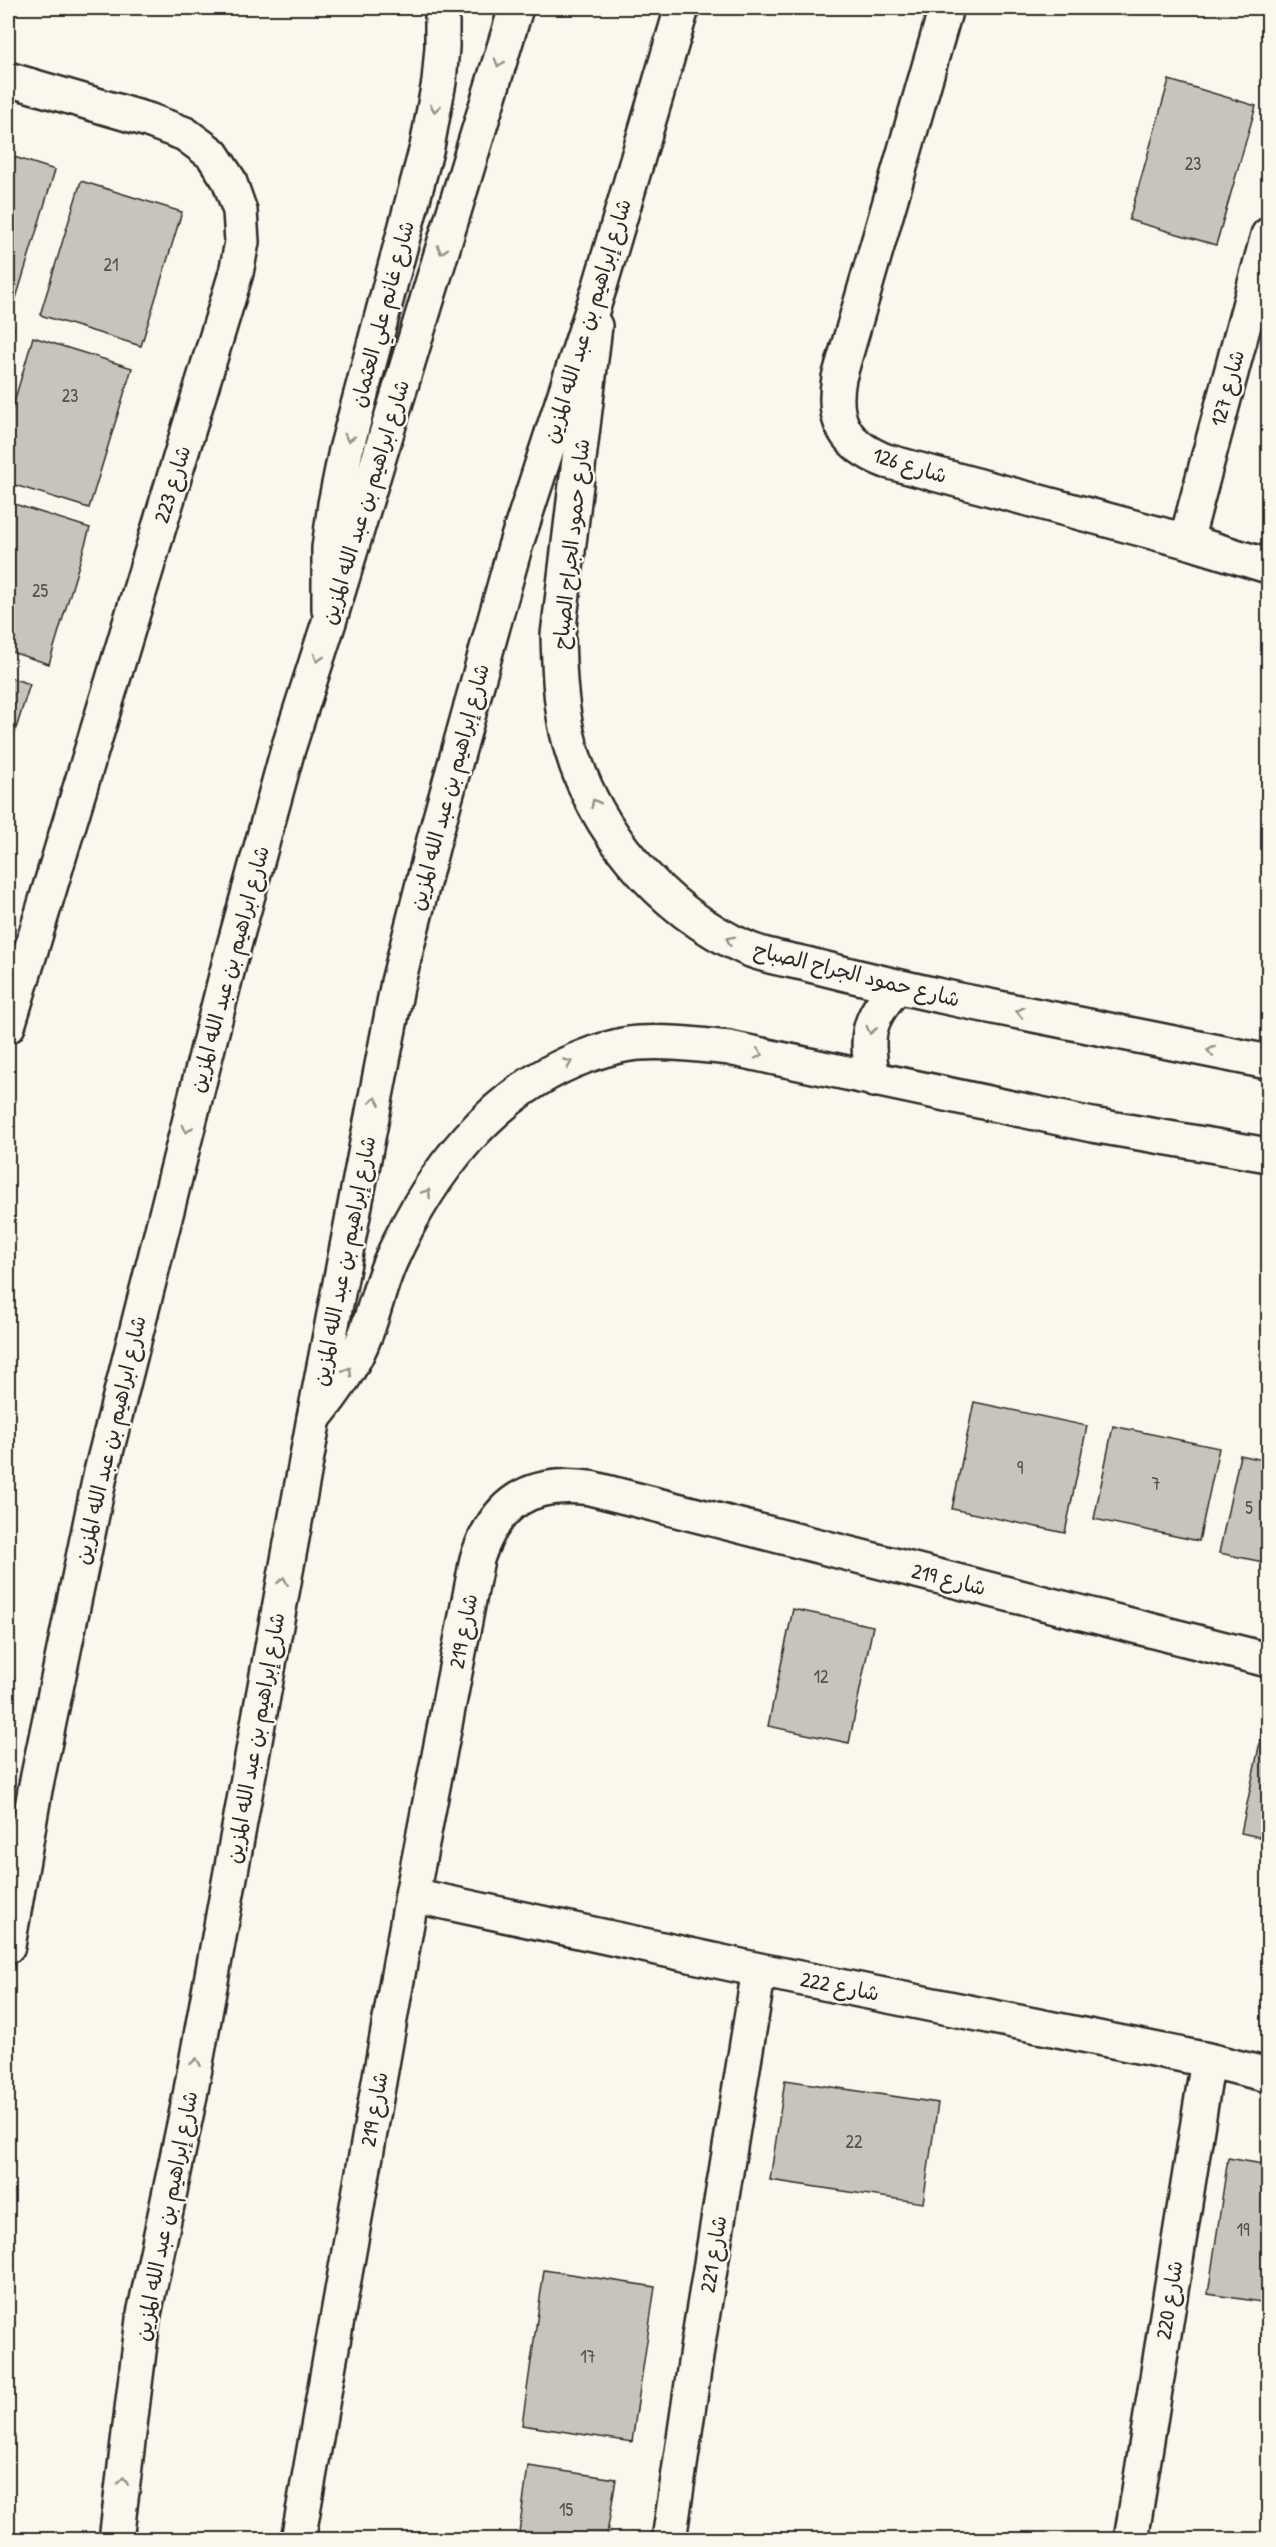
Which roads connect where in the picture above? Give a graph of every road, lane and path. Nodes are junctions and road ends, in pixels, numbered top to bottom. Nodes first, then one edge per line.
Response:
1 (442, 8) edge
2 (516, 8) edge
3 (682, 8) edge
4 (946, 8) edge
5 (8, 79) edge
6 (1269, 235) edge
7 (600, 286) junction
8 (1186, 541) junction
9 (1269, 566) edge
10 (329, 621) junction
11 (897, 987) junction
12 (8, 1026) edge
13 (1269, 1062) edge
14 (874, 1080) junction
15 (1269, 1155) edge
16 (314, 1418) junction
17 (1269, 1660) edge
18 (16, 1867) edge
19 (412, 1895) junction
20 (8, 1946) edge
21 (759, 1970) junction
22 (1208, 2060) junction
23 (1269, 2075) edge
24 (116, 2540) edge
25 (298, 2540) edge
26 (669, 2540) edge
27 (1131, 2540) edge

1 -> 10 street, شارع غانم علي العثمان
2 -> 10 street, شارع ابراهيم بن عبد الله المزين
3 - 7 street, شارع إبراهيم بن عبد الله المزين
4 - 8 street, شارع 126
5 - 12 street, شارع 223
6 - 8 street, شارع 127
11 -> 7 street, شارع حمود الجراح الصباح
16 -> 7 street, شارع إبراهيم بن عبد الله المزين
8 - 9 street, شارع 126
10 -> 18 street, شارع ابراهيم بن عبد الله المزين
13 -> 11 street, شارع حمود الجراح الصباح
11 -> 14 street
14 - 15 street
16 -> 14 street
24 -> 16 street, شارع إبراهيم بن عبد الله المزين
17 - 19 street, شارع 219
18 - 20 street, شارع ابراهيم بن عبد الله المزين
19 - 21 street, شارع 222
19 - 25 street, شارع 219
21 - 22 street, شارع 222
21 - 26 street, شارع 221
22 - 23 street, شارع 222
22 - 27 street, شارع 220

